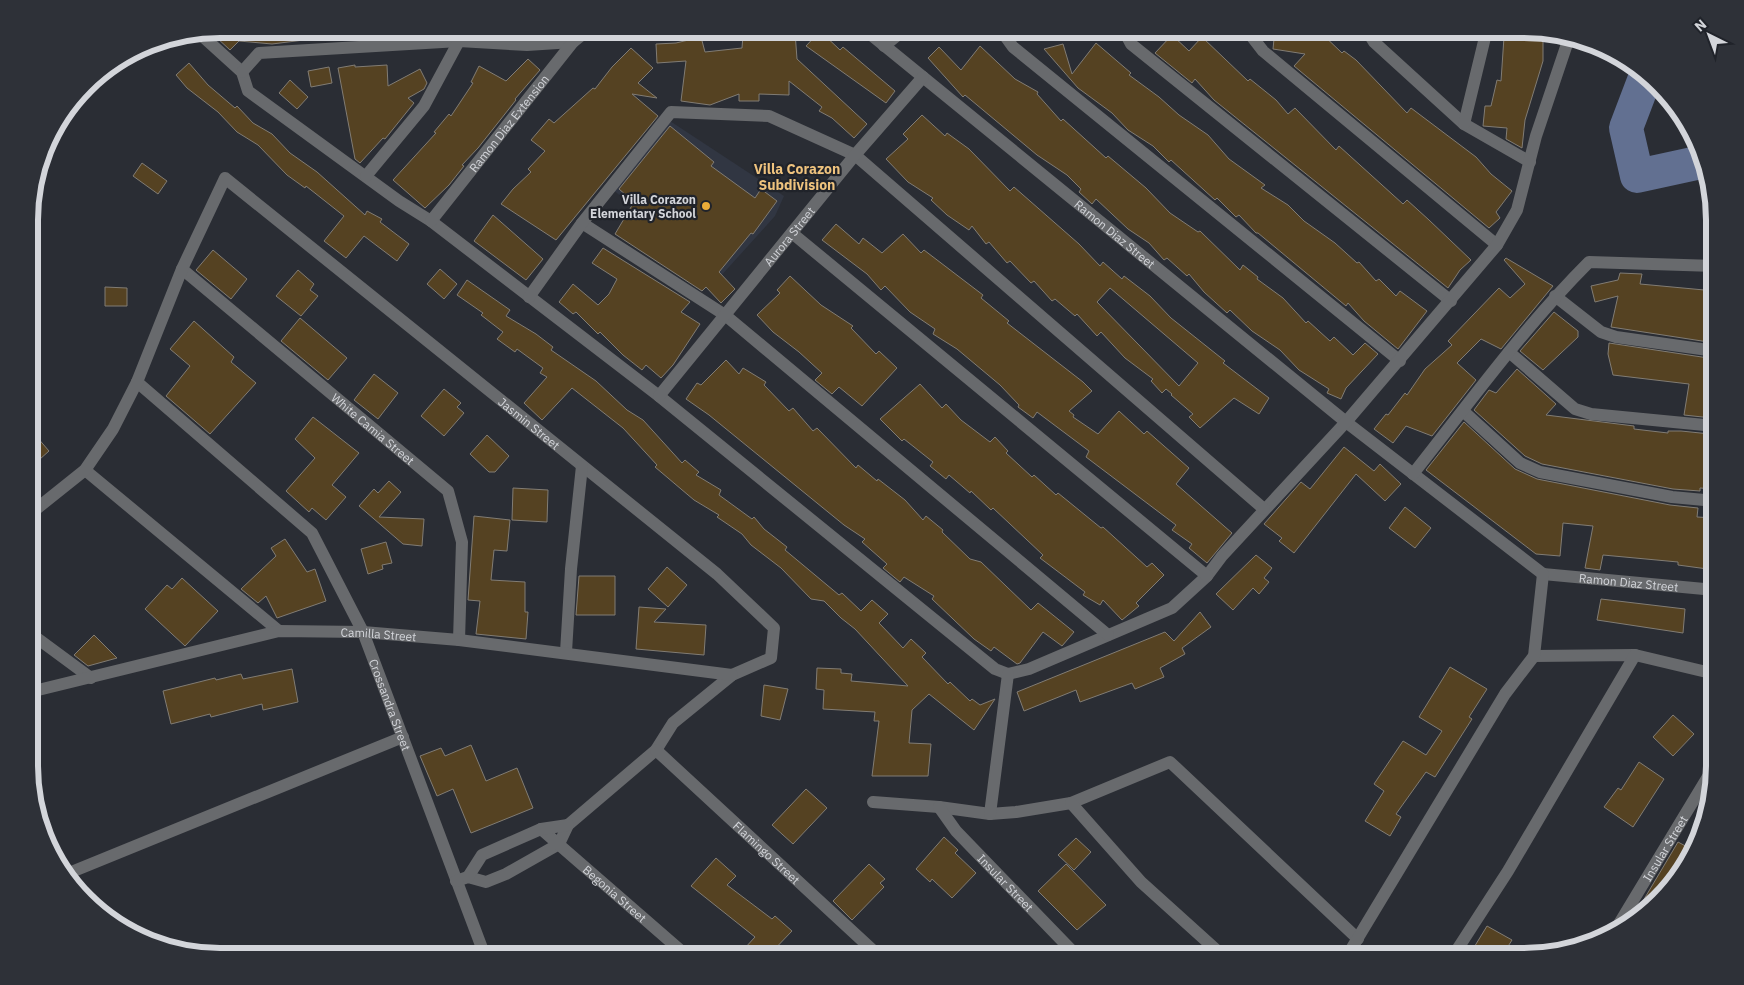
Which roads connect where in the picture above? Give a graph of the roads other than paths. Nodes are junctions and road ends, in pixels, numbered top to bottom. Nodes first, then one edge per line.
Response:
1 (205, 38) edge
2 (578, 38) edge
3 (875, 38) edge
4 (894, 38) edge
5 (1008, 38) edge
6 (1128, 38) edge
7 (1253, 38) edge
8 (1372, 38) edge
9 (1485, 38) edge
10 (459, 41) junction
11 (573, 42) junction
12 (1567, 43) edge
13 (884, 46) junction
14 (242, 72) junction
15 (923, 77) junction
16 (1464, 124) junction
17 (855, 154) junction
18 (1530, 162) junction
19 (366, 176) junction
20 (431, 221) junction
21 (582, 224) junction
22 (792, 233) junction
23 (1497, 246) junction
24 (1706, 266) edge
25 (182, 269) junction
26 (1555, 296) junction
27 (529, 297) junction
28 (1451, 301) junction
29 (725, 315) junction
30 (1706, 350) edge
31 (1509, 352) junction
32 (1400, 361) junction
33 (137, 382) junction
34 (659, 396) junction
35 (1463, 411) junction
36 (1346, 422) junction
37 (1706, 425) edge
38 (582, 466) junction
39 (85, 470) junction
40 (1413, 474) junction
41 (1706, 499) edge
42 (38, 508) edge
43 (1264, 509) junction
44 (1543, 574) junction
45 (1207, 576) junction
46 (1706, 589) edge
47 (279, 631) junction
48 (363, 632) junction
49 (1108, 635) junction
50 (38, 639) edge
51 (459, 640) junction
52 (566, 652) junction
53 (1635, 655) junction
54 (1534, 656) junction
55 (1706, 672) edge
56 (1008, 674) junction
57 (732, 675) junction
58 (91, 678) junction
59 (38, 690) edge
60 (403, 737) junction
61 (656, 750) junction
62 (1706, 780) edge
63 (873, 802) dead end
64 (1071, 803) junction
65 (939, 807) junction
66 (990, 814) junction
67 (568, 825) junction
68 (542, 829) junction
69 (559, 844) junction
70 (72, 872) edge
71 (462, 879) junction
72 (1621, 920) edge
73 (1358, 938) junction
74 (482, 948) edge
75 (678, 948) edge
76 (870, 948) edge
77 (1069, 948) edge
78 (1214, 948) edge
79 (1352, 948) edge
80 (1458, 948) edge

1 - 14 street
2 - 11 street, Ramon Diaz Extension
3 - 13 street
4 - 13 street
5 - 32 street
6 - 28 street
7 - 23 street
8 - 16 street
9 - 16 street
10 - 11 street
10 - 14 street
10 - 19 street
11 - 20 street, Ramon Diaz Extension
12 - 18 street
13 - 15 street, Ramon Diaz Street
14 - 19 street
15 - 17 street, Aurora Street
15 - 36 street, Ramon Diaz Street
16 - 18 street
17 - 21 street
17 - 22 street, Aurora Street
17 - 43 street
18 - 23 street
19 - 20 street
20 - 27 street
21 - 27 street
21 - 29 street
22 - 29 street, Aurora Street
22 - 45 street
23 - 28 street
24 - 26 street
25 - 33 street
25 - 38 street, Jasmin Street
25 - 51 street, White Camia Street
26 - 30 street
26 - 31 street
27 - 34 street
28 - 32 street
29 - 34 street, Aurora Street
29 - 49 street
31 - 35 street
31 - 37 street
32 - 36 street
33 - 39 street
33 - 48 street, Crossandra Street
34 - 56 street
35 - 40 street
35 - 41 street
36 - 40 street, Ramon Diaz Street
36 - 43 street
38 - 52 street
38 - 57 street, Jasmin Street
39 - 42 street
39 - 47 street
40 - 44 street, Ramon Diaz Street
43 - 45 street
44 - 46 street, Ramon Diaz Street
44 - 54 street
45 - 49 street
47 - 48 street, Camilla Street
47 - 58 street, Camilla Street
48 - 51 street, Camilla Street
48 - 60 street, Crossandra Street
49 - 56 street
50 - 58 street
51 - 52 street, Camilla Street
52 - 57 street, Camilla Street
53 - 54 street
53 - 55 street
53 - 80 street
54 - 73 street
56 - 66 street
57 - 61 street
58 - 59 street, Camilla Street
60 - 70 street
60 - 71 street, Crossandra Street
61 - 67 street
61 - 76 street, Flamingo Street
62 - 72 street, Insular Street
63 - 65 street
64 - 66 street
64 - 73 street
64 - 78 street
65 - 66 street
65 - 77 street, Insular Street
67 - 68 street
67 - 69 street
68 - 69 street, Begonia Street
68 - 71 street
69 - 71 street
69 - 75 street, Begonia Street
71 - 74 street, Crossandra Street
73 - 79 street

